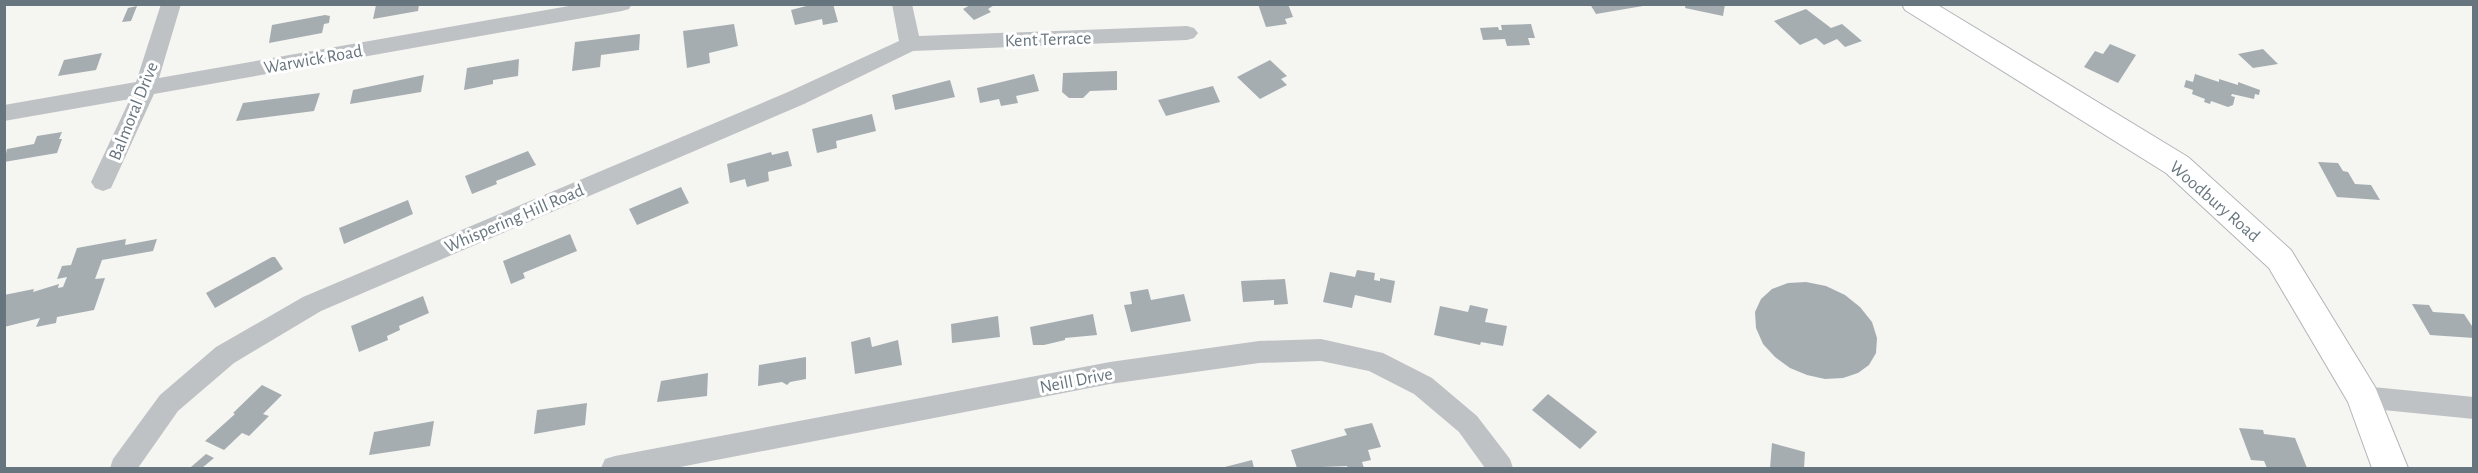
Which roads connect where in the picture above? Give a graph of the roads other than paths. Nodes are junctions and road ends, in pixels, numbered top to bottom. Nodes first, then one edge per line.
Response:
1 (171, 4) edge
2 (622, 4) edge
3 (902, 4) edge
4 (1915, 4) edge
5 (1187, 33) dead end
6 (910, 44) junction
7 (145, 89) junction
8 (4, 113) edge
9 (104, 182) dead end
10 (2363, 397) junction
11 (2474, 408) edge
12 (123, 468) edge
13 (615, 468) edge
14 (1500, 468) edge
15 (2390, 468) edge

1 - 7 street, Balmoral Drive
2 - 7 street, Warwick Road
3 - 6 street
4 - 10 main road, Woodbury Road
5 - 6 street, Kent Terrace
6 - 12 street, Whispering Hill Road
7 - 8 street, Warwick Road
7 - 9 street, Balmoral Drive
10 - 11 street
10 - 15 main road, Woodbury Road
13 - 14 street, Neill Drive

